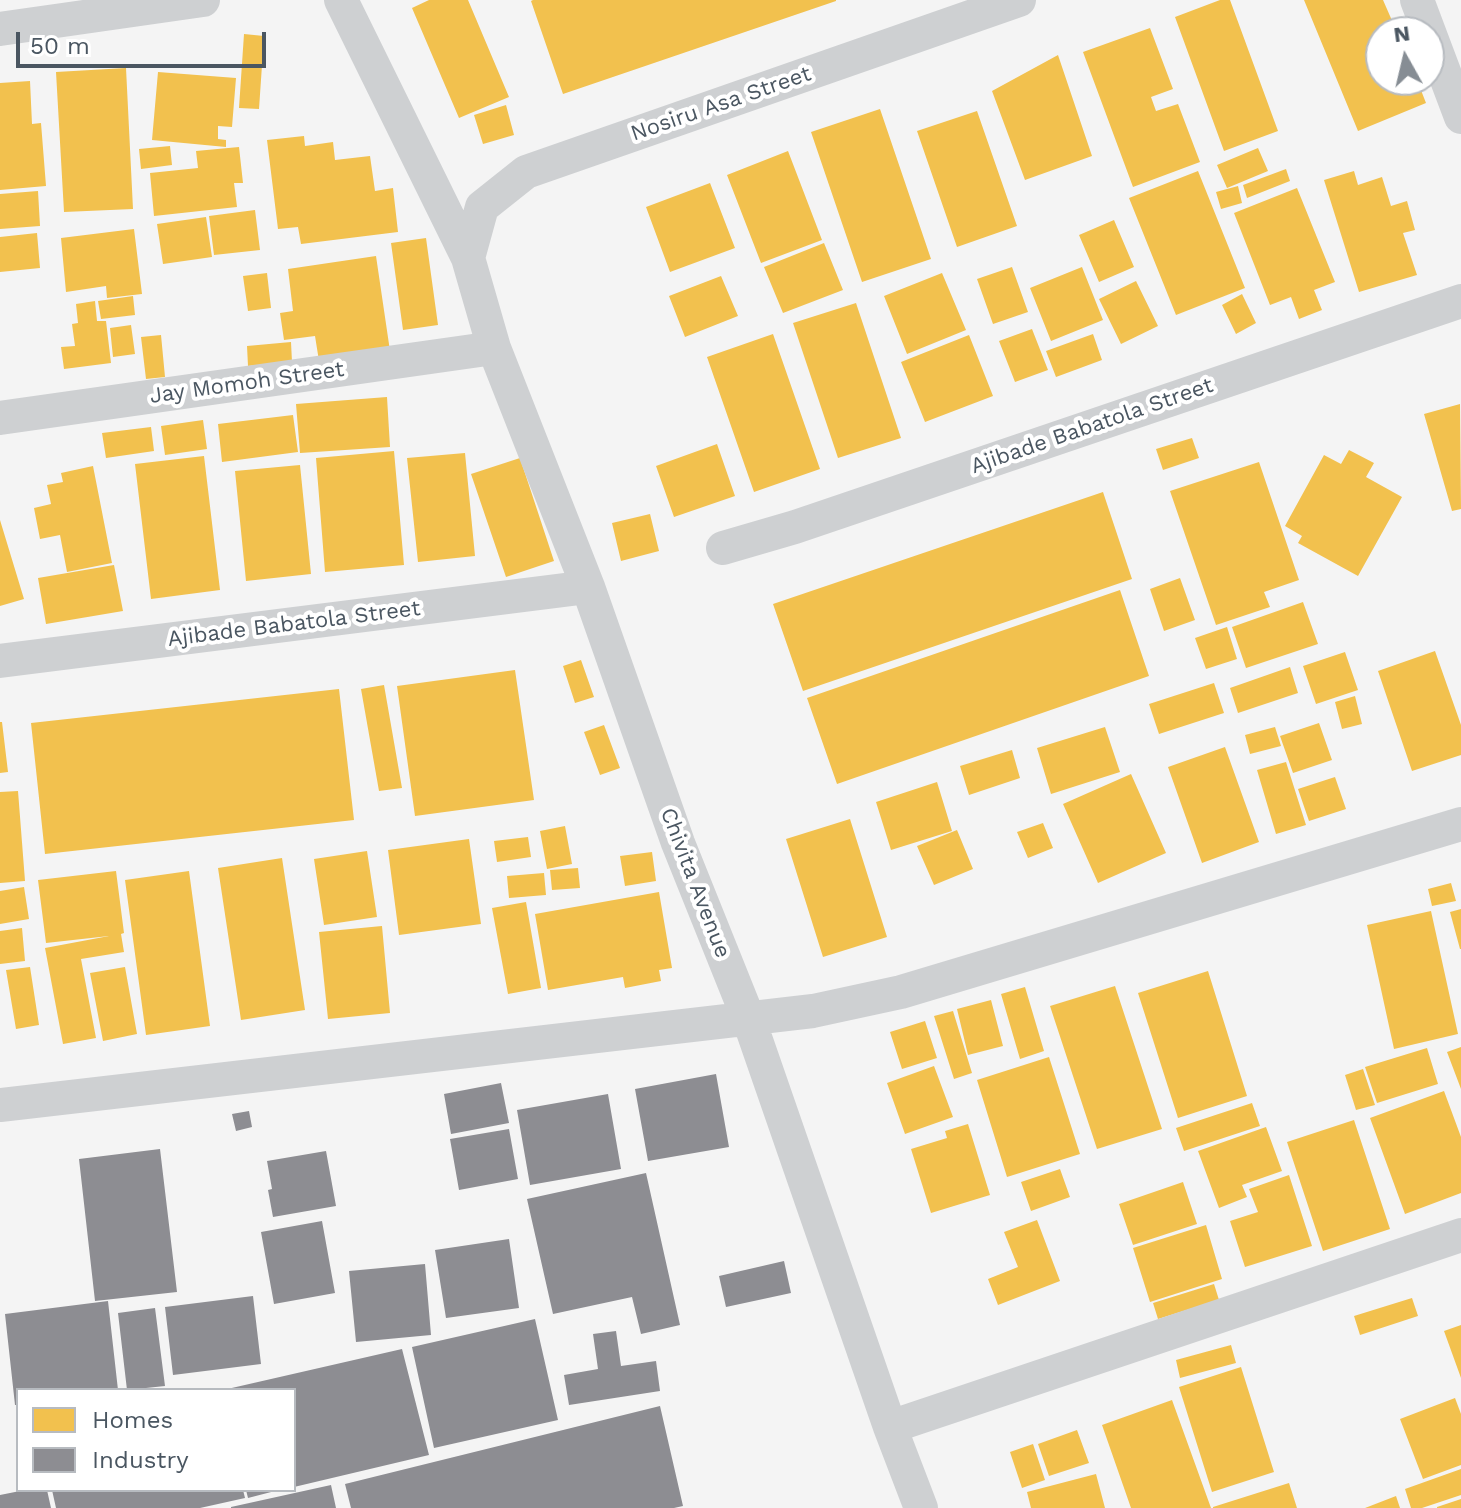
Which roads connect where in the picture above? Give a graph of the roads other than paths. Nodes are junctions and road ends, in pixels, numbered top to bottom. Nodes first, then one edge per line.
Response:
1 (203, 0) edge
2 (341, 0) edge
3 (1019, 0) edge
4 (0, 29) edge
5 (1445, 74) edge
6 (1461, 117) edge
7 (468, 258) junction
8 (1461, 301) edge
9 (494, 348) junction
10 (0, 418) edge
11 (723, 548) dead end
12 (588, 587) junction
13 (0, 661) edge
14 (1461, 824) edge
15 (749, 1020) junction
16 (0, 1105) edge
17 (1461, 1235) edge
18 (890, 1427) junction
19 (921, 1508) edge

1 - 4 street
2 - 7 street, Chivita Avenue
3 - 7 street, Nosiru Asa Street
5 - 6 street
7 - 9 street, Chivita Avenue
8 - 11 street, Ajibade Babatola Street
9 - 10 street, Jay Momoh Street
9 - 12 street, Chivita Avenue
12 - 13 street, Ajibade Babatola Street
12 - 15 street, Chivita Avenue
14 - 15 street
15 - 16 street
15 - 18 street, Chivita Avenue
17 - 18 street
18 - 19 street, Chivita Avenue

